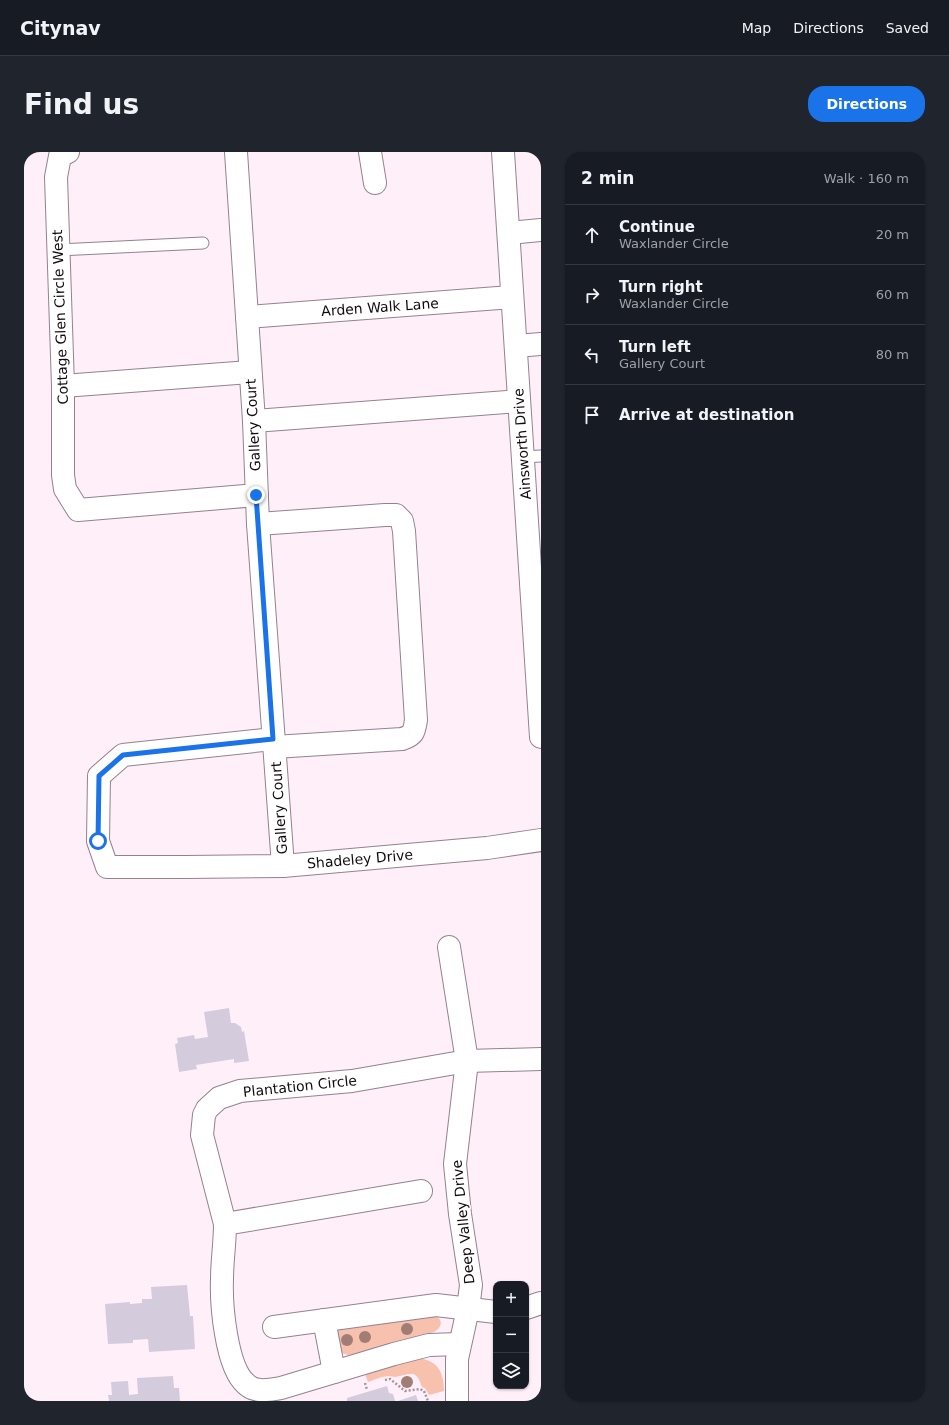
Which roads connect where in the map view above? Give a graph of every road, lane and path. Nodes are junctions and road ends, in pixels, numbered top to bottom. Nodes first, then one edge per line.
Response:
1 (68, 152) edge
2 (236, 152) edge
3 (370, 152) edge
4 (503, 152) edge
5 (375, 183) dead end
6 (541, 230) edge
7 (508, 233) junction
8 (203, 243) dead end
9 (58, 250) junction
10 (512, 297) junction
11 (247, 317) junction
12 (541, 344) edge
13 (516, 346) junction
14 (250, 372) junction
15 (63, 386) junction
16 (519, 401) junction
17 (254, 421) junction
18 (532, 457) edge
19 (256, 495) junction
20 (258, 524) junction
21 (536, 586) edge
22 (539, 677) edge
23 (541, 737) edge
24 (274, 743) junction
25 (541, 840) edge
26 (283, 866) junction
27 (449, 947) dead end
28 (541, 1059) edge
29 (467, 1060) junction
30 (421, 1191) dead end
31 (225, 1224) junction
32 (541, 1304) edge
33 (529, 1307) edge
34 (468, 1309) junction
35 (493, 1312) edge
36 (324, 1320) junction
37 (274, 1327) dead end
38 (459, 1344) junction
39 (334, 1372) junction
40 (379, 1381) dead end
41 (373, 1383) dead end
42 (366, 1385) dead end
43 (242, 1393) edge
44 (428, 1401) edge
45 (457, 1401) edge

1 - 9 street, Cottage Glen Circle West
2 - 11 street, Gallery Court
3 - 5 street
4 - 7 street, Ainsworth Drive
6 - 7 street
7 - 10 street, Ainsworth Drive
8 - 9 lane
9 - 15 street, Cottage Glen Circle West
10 - 11 street, Arden Walk Lane
10 - 13 street, Ainsworth Drive
11 - 14 street, Gallery Court
12 - 13 street
13 - 16 street, Ainsworth Drive
14 - 15 street
14 - 17 street, Gallery Court
15 - 19 street, Cottage Glen Circle West
16 - 17 street
16 - 18 street, Ainsworth Drive
17 - 19 street, Gallery Court
18 - 21 street, Ainsworth Drive
19 - 20 street, Gallery Court
20 - 24 street, Gallery Court
20 - 24 street
21 - 22 street, Ainsworth Drive
22 - 23 street, Ainsworth Drive
24 - 26 street, Gallery Court
24 - 26 street, Shadeley Drive
25 - 26 street, Shadeley Drive
27 - 29 street, Deep Valley Drive
28 - 29 street, Plantation Circle
29 - 31 street, Plantation Circle
29 - 34 street, Deep Valley Drive
30 - 31 street
31 - 43 street, Plantation Circle
32 - 33 street
34 - 35 street
34 - 36 street
34 - 38 street, Deep Valley Drive
36 - 37 street
36 - 39 street
38 - 39 street, Plantation Circle
38 - 45 street, Deep Valley Drive
39 - 43 street, Plantation Circle
40 - 44 path
41 - 42 path

